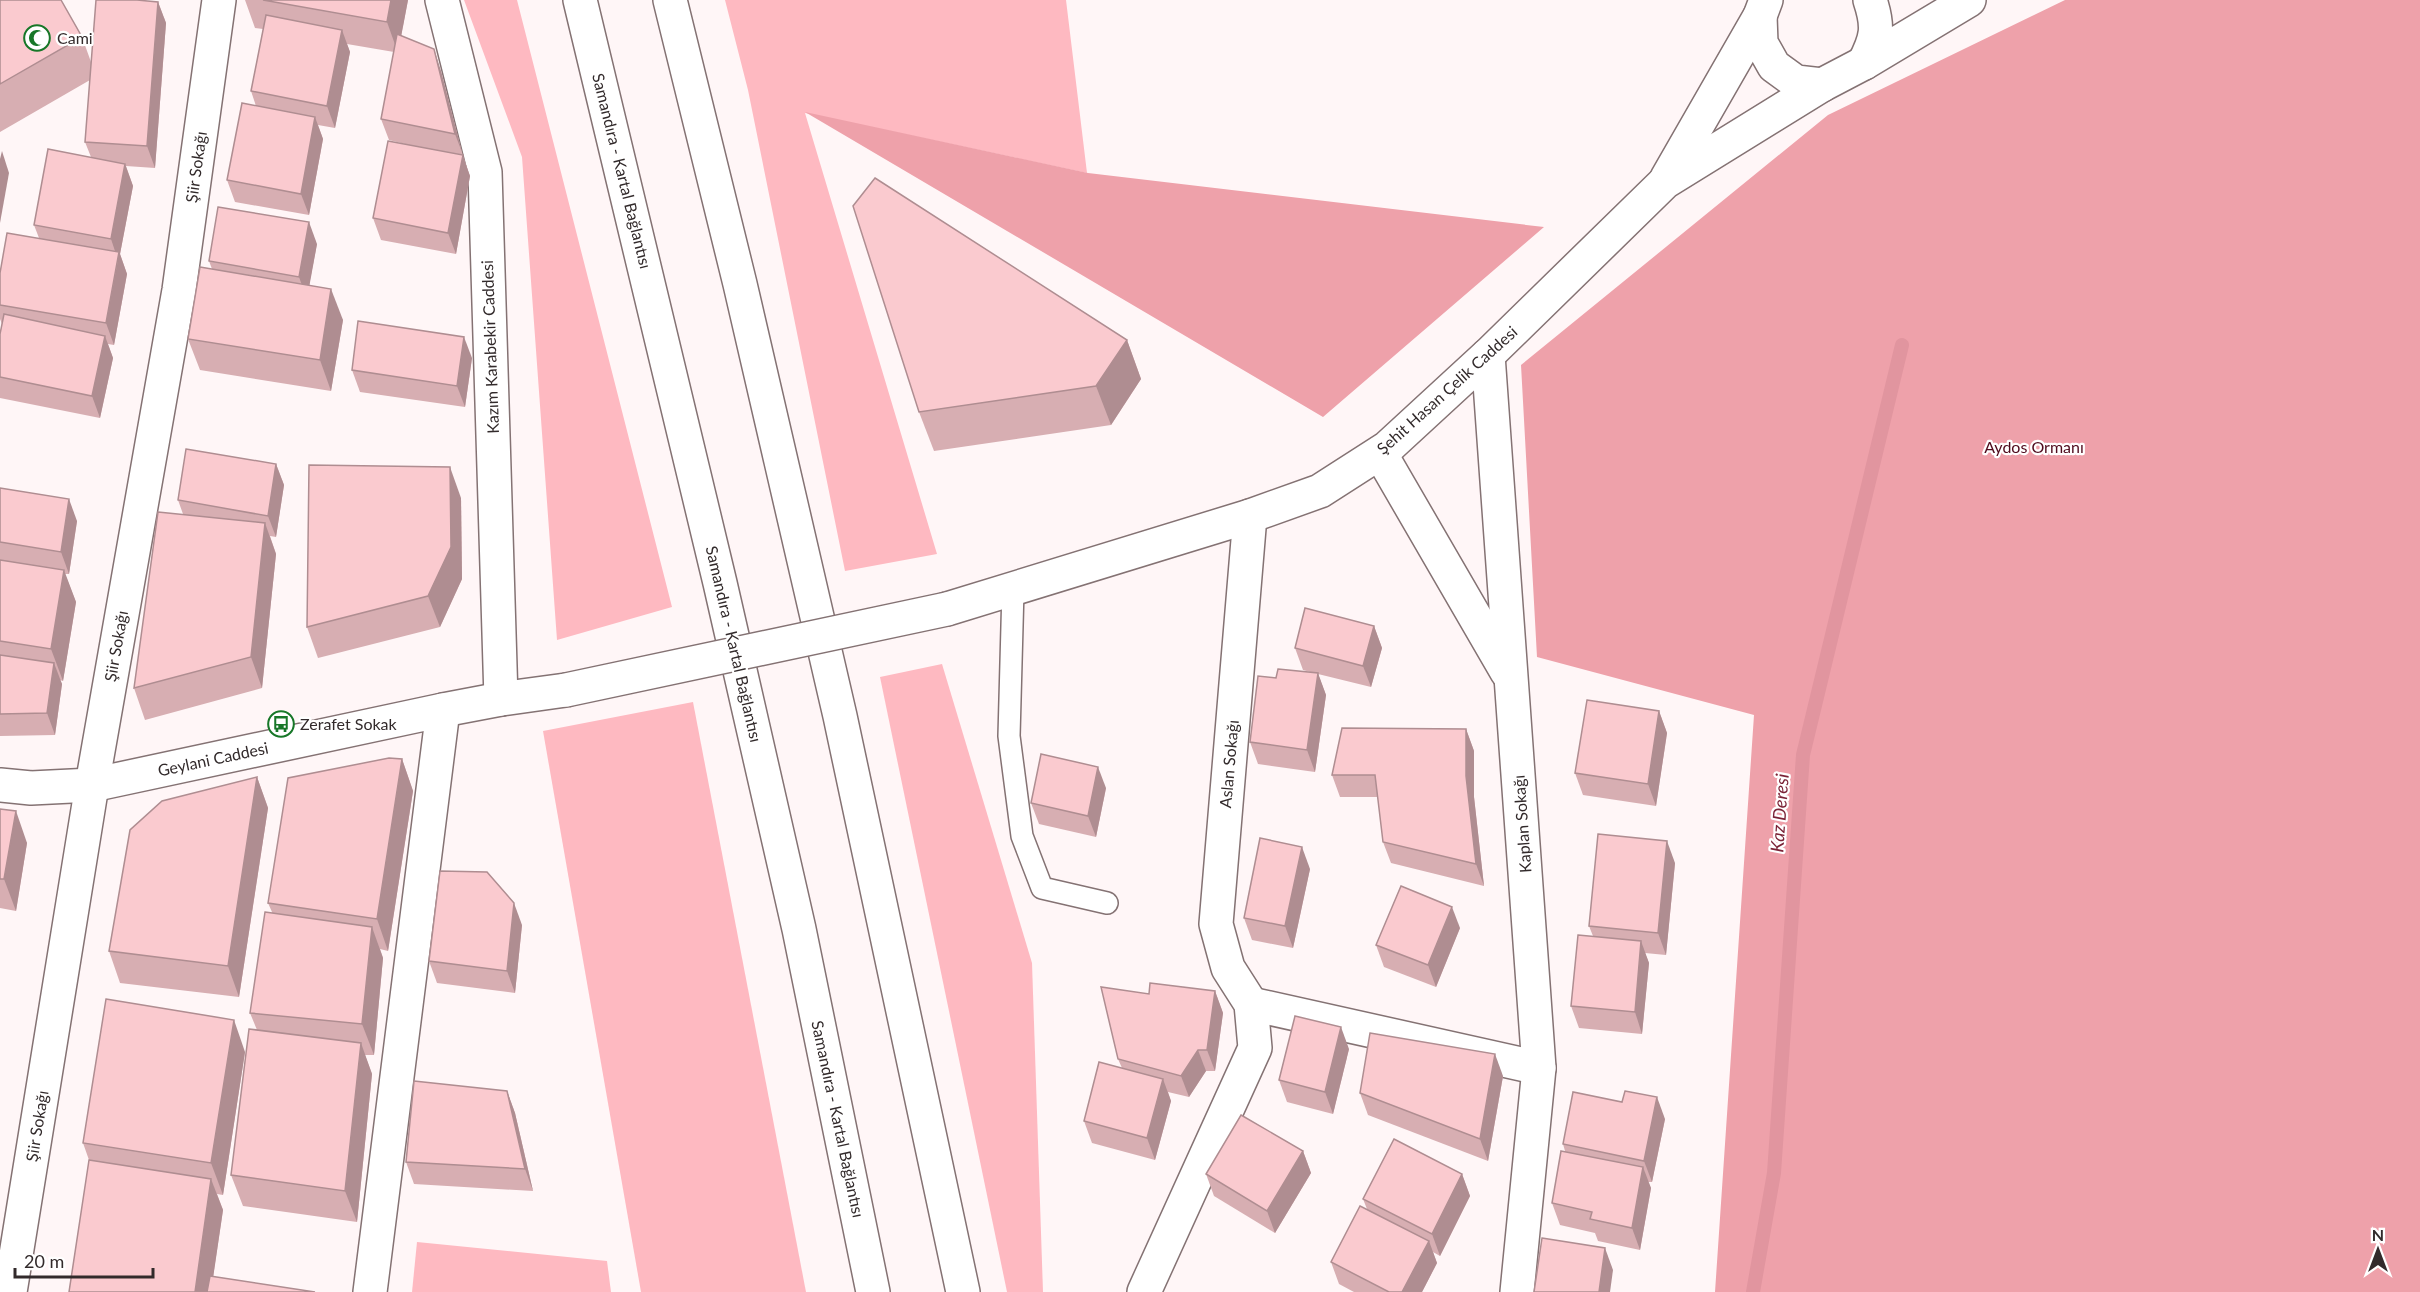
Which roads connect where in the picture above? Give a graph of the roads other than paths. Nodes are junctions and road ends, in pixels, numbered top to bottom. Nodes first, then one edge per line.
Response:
1 (219, 0) edge
2 (442, 0) edge
3 (580, 0) edge
4 (670, 0) edge
5 (1870, 0) edge
6 (1969, 0) edge
7 (1763, 8) edge
8 (1864, 63) junction
9 (1822, 85) junction
10 (1665, 182) junction
11 (1488, 355) junction
12 (1380, 453) junction
13 (1250, 516) junction
14 (1013, 589) junction
15 (1513, 681) junction
16 (566, 690) joint
17 (501, 699) junction
18 (443, 710) junction
19 (0, 785) edge
20 (92, 785) junction
21 (1107, 903) dead end
22 (1251, 1004) junction
23 (1539, 1068) junction
24 (10, 1292) edge
25 (370, 1292) edge
26 (873, 1292) edge
27 (963, 1292) edge
28 (1144, 1292) edge
29 (1517, 1292) edge

1 - 20 main road, Şiir Sokağı
2 - 17 main road, Kazım Karabekir Caddesi
3 - 26 main road, Samandıra - Kartal Bağlantısı
4 - 27 main road
5 - 8 main road
6 - 8 main road, Şehit Hasan Çelik Caddesi
7 - 9 main road, Şehit Hasan Çelik Caddesi
7 - 10 main road, Şehit Hasan Çelik Caddesi
8 - 9 main road, Şehit Hasan Çelik Caddesi
9 - 10 main road, Şehit Hasan Çelik Caddesi
10 - 11 main road, Şehit Hasan Çelik Caddesi
11 - 12 main road, Şehit Hasan Çelik Caddesi
11 - 15 main road, Kaplan Sokağı
12 - 13 main road, Şehit Hasan Çelik Caddesi
12 - 15 main road
13 - 14 main road, Şehit Hasan Çelik Caddesi
13 - 22 main road, Aslan Sokağı
14 - 16 main road, Şehit Hasan Çelik Caddesi, bridge
14 - 21 lane
15 - 23 main road, Kaplan Sokağı
16 - 17 main road, Geylani Caddesi
17 - 18 main road, Geylani Caddesi
18 - 20 main road, Geylani Caddesi
18 - 25 main road
19 - 20 main road, Geylani Caddesi
20 - 24 main road, Şiir Sokağı
22 - 23 main road
22 - 28 main road, Aslan Sokağı
23 - 29 main road, Kaplan Sokağı

